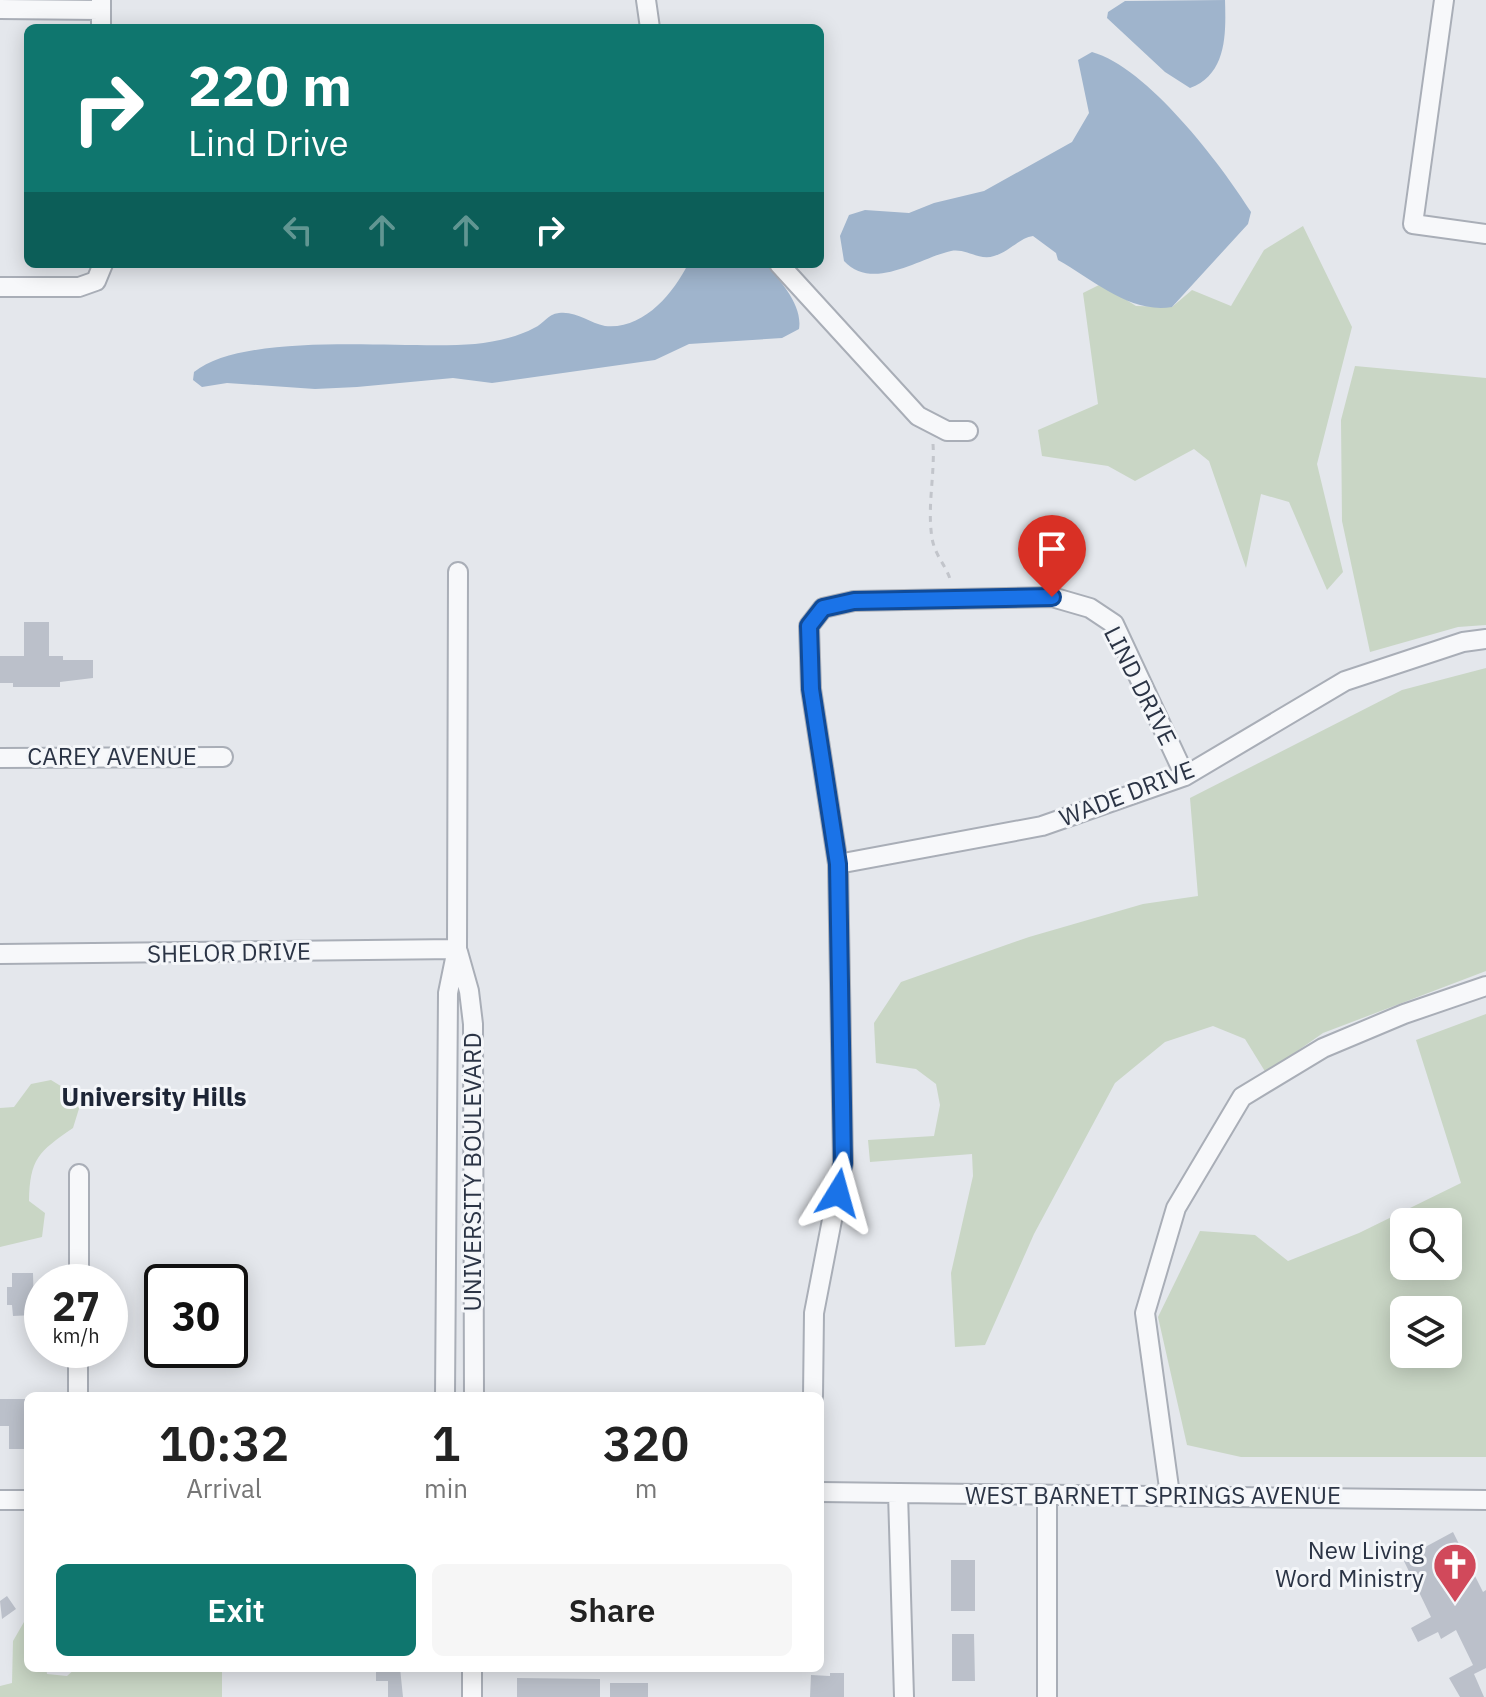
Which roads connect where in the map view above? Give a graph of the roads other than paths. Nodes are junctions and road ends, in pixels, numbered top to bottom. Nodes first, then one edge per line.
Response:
1 (646, 0) edge
2 (1444, 0) edge
3 (0, 9) edge
4 (101, 13) edge
5 (649, 24) edge
6 (1486, 234) edge
7 (783, 268) edge
8 (99, 272) edge
9 (0, 287) edge
10 (968, 431) dead end
11 (458, 572) dead end
12 (1486, 639) edge
13 (223, 757) dead end
14 (0, 758) edge
15 (1185, 776) junction
16 (838, 864) junction
17 (457, 949) junction
18 (0, 954) edge
19 (1486, 986) edge
20 (79, 1174) dead end
21 (79, 1264) edge
22 (78, 1368) edge
23 (78, 1392) edge
24 (445, 1392) edge
25 (474, 1392) edge
26 (813, 1392) edge
27 (824, 1492) edge
28 (898, 1493) junction
29 (1170, 1495) junction
30 (1047, 1496) junction
31 (0, 1500) edge
32 (24, 1500) edge
33 (1486, 1500) edge
34 (472, 1672) edge
35 (472, 1697) edge
36 (904, 1697) edge
37 (1047, 1697) edge

1 - 5 street
2 - 6 street
3 - 4 street
7 - 10 street
8 - 9 street
11 - 17 street, UNIVERSITY BOULEVARD
12 - 15 street, WADE DRIVE
13 - 14 street, CAREY AVENUE
15 - 16 street, WADE DRIVE
15 - 16 street, LIND DRIVE
16 - 26 street
17 - 18 street, SHELOR DRIVE
17 - 24 street, UNIVERSITY BOULEVARD
17 - 25 street, UNIVERSITY BOULEVARD
19 - 29 street
20 - 21 street
22 - 23 street
27 - 28 street, WEST BARNETT SPRINGS AVENUE
28 - 30 street, WEST BARNETT SPRINGS AVENUE
28 - 36 street
29 - 30 street, WEST BARNETT SPRINGS AVENUE
29 - 33 street, WEST BARNETT SPRINGS AVENUE
30 - 37 street
31 - 32 street
34 - 35 street

